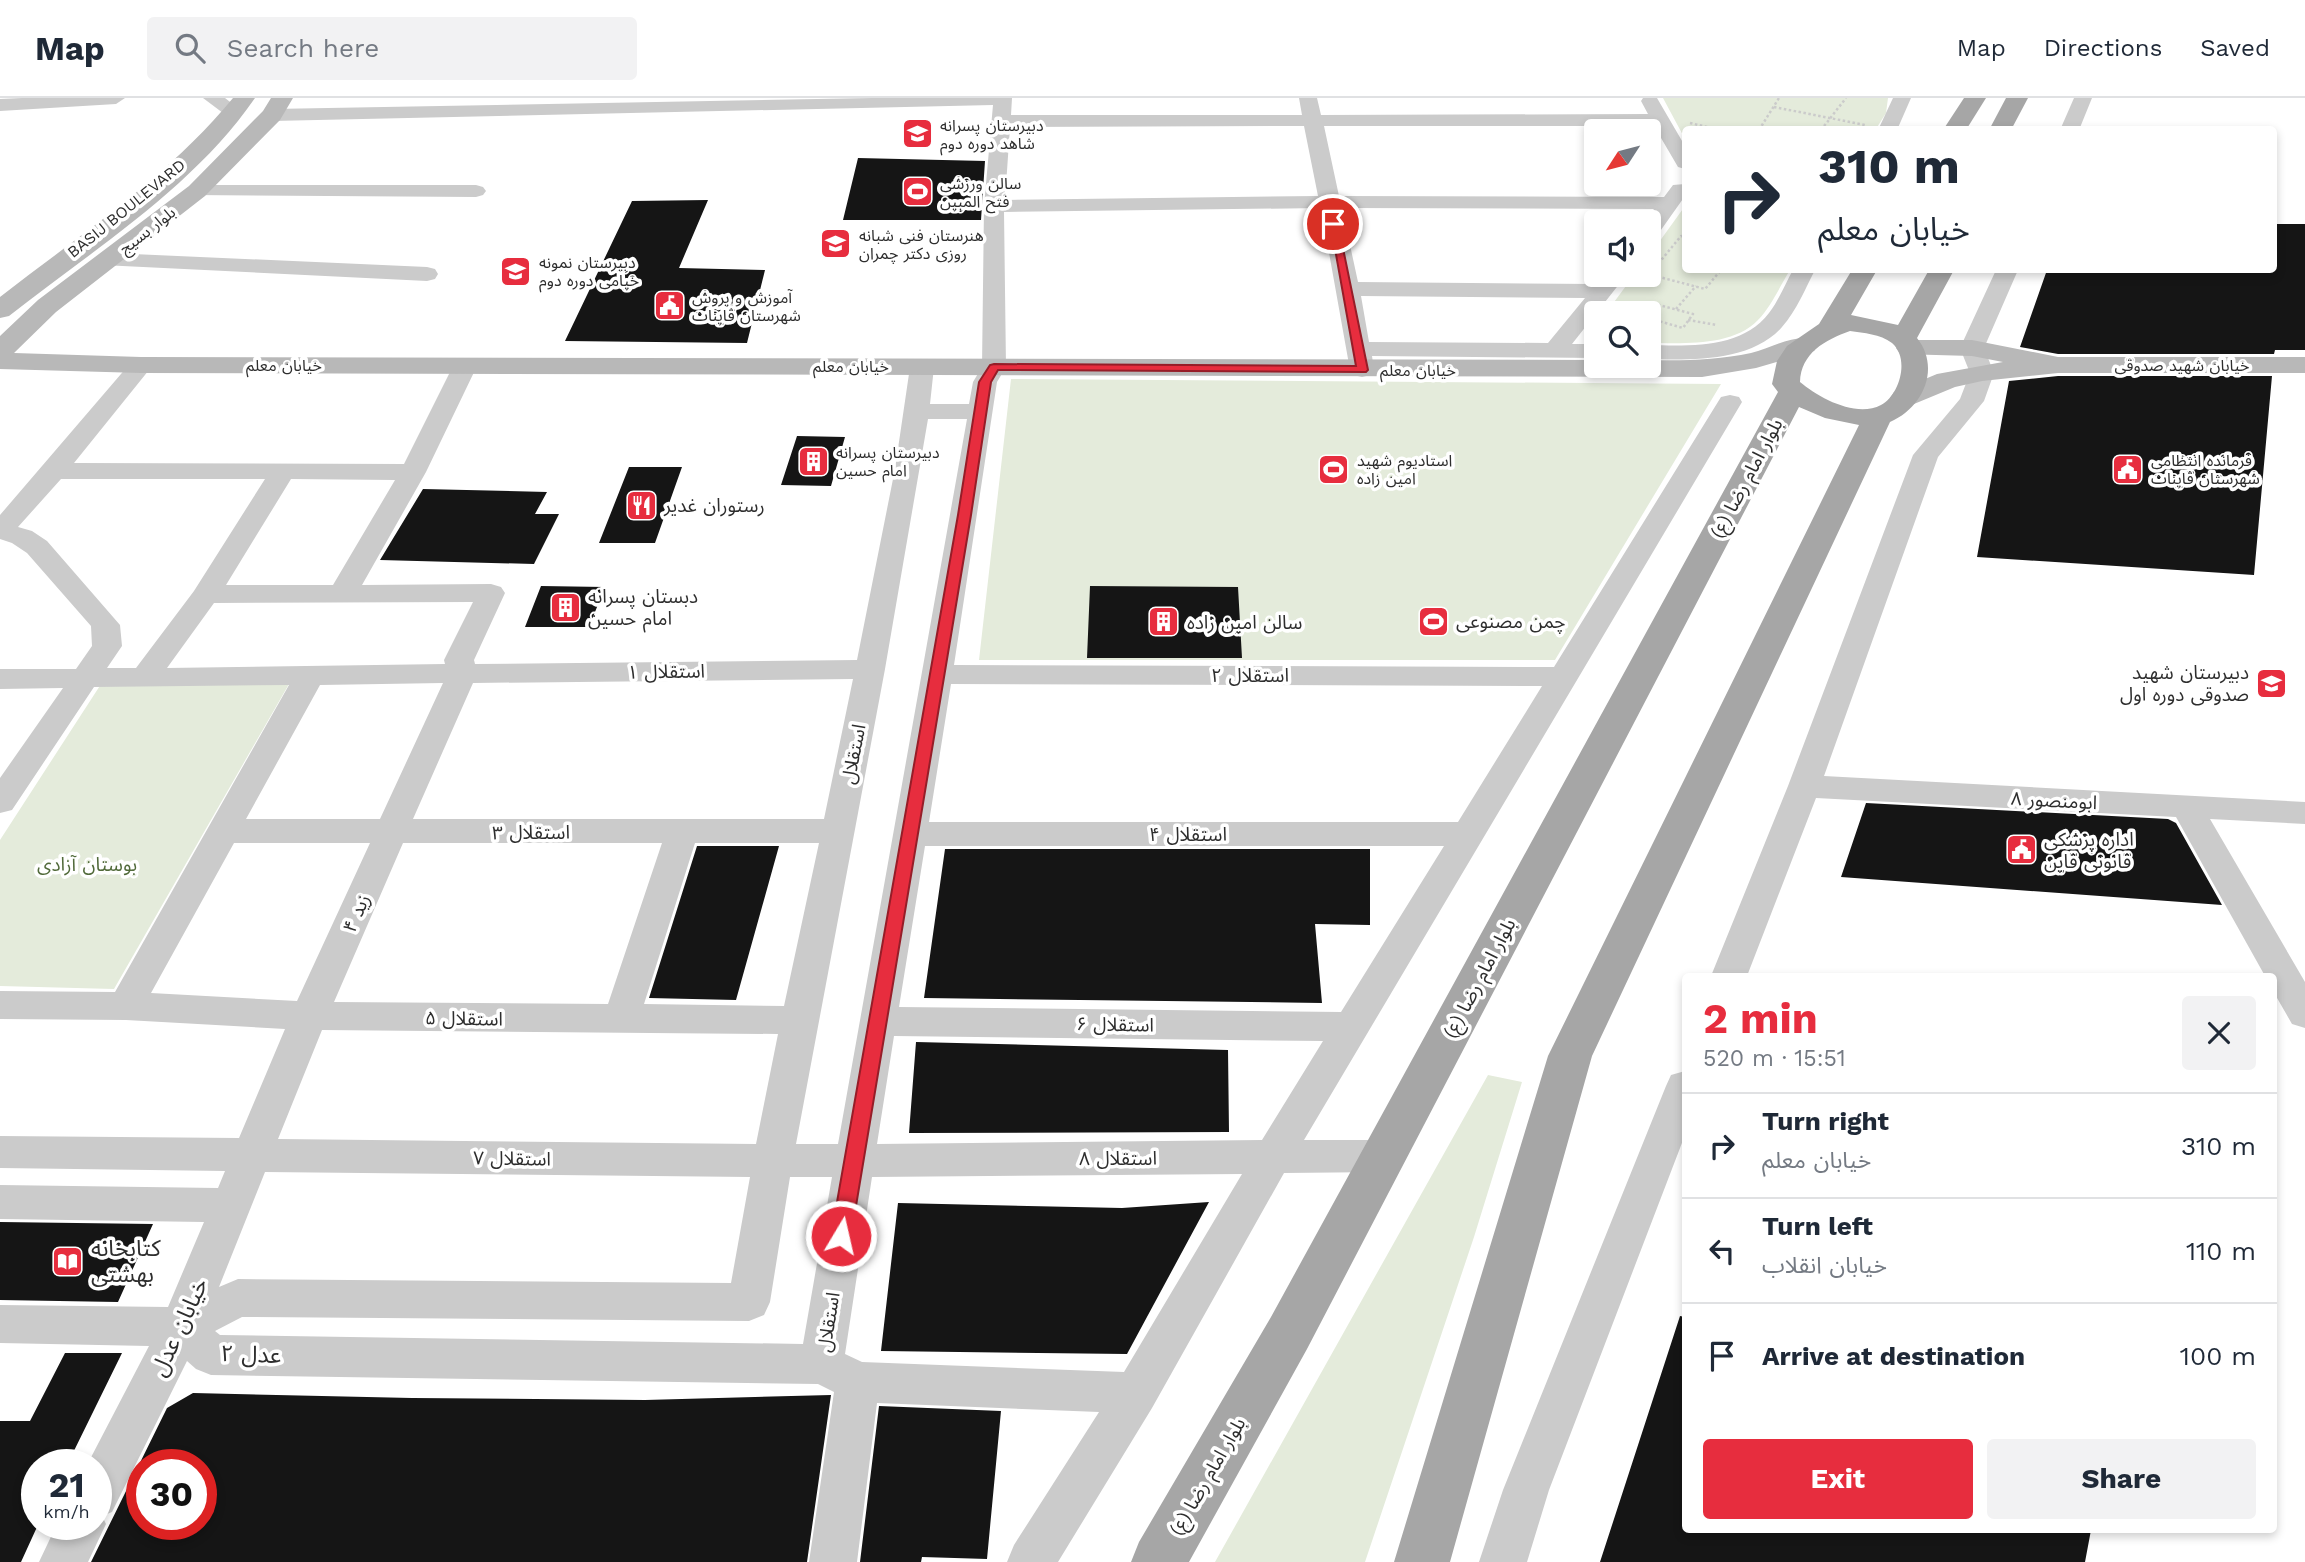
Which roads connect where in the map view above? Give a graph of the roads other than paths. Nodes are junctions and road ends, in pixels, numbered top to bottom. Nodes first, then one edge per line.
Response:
1 (116, 98) edge
2 (212, 98) edge
3 (1003, 98) edge
4 (1308, 98) edge
5 (1649, 98) edge
6 (1902, 98) edge
7 (1975, 98) edge
8 (2017, 98) edge
9 (2082, 98) edge
10 (0, 105) edge
11 (239, 105) edge
12 (277, 106) edge
13 (550, 108) junction
14 (1660, 119) edge
15 (1312, 120) junction
16 (1584, 120) edge
17 (999, 121) junction
18 (1661, 122) edge
19 (1888, 126) edge
20 (1957, 126) edge
21 (2002, 126) edge
22 (2070, 126) edge
23 (521, 131) dead end
24 (1682, 158) edge
25 (1682, 187) edge
26 (197, 191) junction
27 (477, 191) dead end
28 (1328, 202) junction
29 (1669, 203) junction
30 (994, 206) junction
31 (1661, 214) edge
32 (110, 260) junction
33 (1802, 273) edge
34 (1862, 273) edge
35 (1940, 273) edge
36 (2006, 273) edge
37 (427, 274) dead end
38 (1584, 284) edge
39 (1605, 287) edge
40 (1348, 289) junction
41 (47, 306) junction
42 (0, 310) edge
43 (1831, 327) junction
44 (1907, 344) junction
45 (1804, 345) junction
46 (1555, 350) junction
47 (0, 351) edge
48 (1584, 351) edge
49 (1661, 352) edge
50 (1361, 359) junction
51 (0, 361) edge
52 (1977, 361) junction
53 (93, 364) junction
54 (141, 365) junction
55 (2305, 365) edge
56 (465, 366) junction
57 (922, 367) junction
58 (994, 367) junction
59 (1702, 369) junction
60 (1789, 388) junction
61 (1730, 402) dead end
62 (1891, 406) junction
63 (981, 411) junction
64 (918, 412) junction
65 (284, 470) junction
66 (54, 471) junction
67 (413, 472) junction
68 (0, 531) edge
69 (343, 593) junction
70 (206, 594) junction
71 (870, 669) junction
72 (462, 674) junction
73 (936, 674) junction
74 (310, 675) junction
75 (145, 677) junction
76 (1563, 677) junction
77 (0, 679) edge
78 (86, 679) junction
79 (1804, 786) junction
80 (0, 802) edge
81 (2187, 807) junction
82 (2305, 813) edge
83 (223, 831) junction
84 (393, 831) junction
85 (838, 831) junction
86 (682, 832) junction
87 (909, 834) junction
88 (1468, 834) junction
89 (1730, 973) edge
90 (0, 1005) edge
91 (126, 1006) junction
92 (2305, 1014) edge
93 (309, 1016) junction
94 (621, 1020) junction
95 (802, 1020) junction
96 (879, 1021) junction
97 (1352, 1027) junction
98 (1682, 1094) edge
99 (0, 1152) edge
100 (254, 1155) junction
101 (1384, 1156) junction
102 (1273, 1157) junction
103 (853, 1159) junction
104 (771, 1161) junction
105 (0, 1202) edge
106 (232, 1205) junction
107 (2, 1327) edge
108 (181, 1327) junction
109 (840, 1373) junction
110 (1136, 1393) junction
111 (112, 1464) edge
112 (74, 1540) edge
113 (63, 1562) edge
114 (833, 1562) edge
115 (1031, 1562) edge
116 (1159, 1562) edge
117 (1422, 1562) edge
118 (1503, 1562) edge

1 - 10 street
2 - 11 street
3 - 13 street
3 - 17 street
4 - 15 street
5 - 14 street
6 - 19 street
7 - 20 main road
8 - 21 main road
9 - 22 street
11 - 42 street, BASIJ BOULEVARD
12 - 13 street
12 - 26 street, بلوار بسیج
13 - 23 street
15 - 16 street
15 - 17 street
15 - 28 street
17 - 30 street
18 - 24 street
25 - 29 street
26 - 27 street
26 - 32 street, بلوار بسیج
28 - 29 street
28 - 30 street
28 - 40 street
29 - 31 street
30 - 58 street
32 - 37 street
32 - 41 street, بلوار بسیج
33 - 49 street
34 - 43 main road
35 - 44 main road
36 - 52 street
38 - 40 street
39 - 46 street
40 - 50 street
41 - 47 street, بلوار بسیج
41 - 53 street
43 - 44 main road
43 - 45 main road
44 - 52 street
44 - 62 main road
45 - 59 street
45 - 60 main road
46 - 48 street
46 - 50 street
50 - 58 street, خیابان معلم
50 - 59 street, خیابان معلم
51 - 53 street, خیابان معلم
52 - 55 street, خیابان شهید صدوقی
52 - 62 street
52 - 79 street
53 - 54 street, خیابان معلم
54 - 56 street, خیابان معلم
54 - 66 street
56 - 57 street, خیابان معلم
56 - 67 street
57 - 58 street, خیابان معلم
57 - 64 street, استقلال
58 - 63 street, استقلال
59 - 60 street
60 - 62 main road
60 - 101 main road, بلوار امام رضا (ع)
61 - 76 street
62 - 117 main road
63 - 64 street
63 - 73 street, استقلال
64 - 71 street, استقلال
65 - 66 street
65 - 67 street
65 - 70 street
66 - 68 street
67 - 69 street
68 - 78 street
69 - 70 street
69 - 72 street, زید ۴
70 - 75 street
71 - 72 street, استقلال ۱
71 - 85 street, استقلال
72 - 74 street, استقلال ۱
72 - 84 street, زید ۴
73 - 76 street, استقلال ۲
73 - 87 street, استقلال
74 - 75 street, استقلال ۱
74 - 83 street
75 - 78 street, استقلال ۱
76 - 88 street
77 - 78 street, استقلال ۱
78 - 80 street
79 - 81 street, ابومنصور ۸
79 - 89 street
81 - 82 street, ابومنصور ۸
81 - 92 street
83 - 84 street, استقلال ۳
83 - 91 street
84 - 86 street, استقلال ۳
84 - 93 street, زید ۴
85 - 86 street, استقلال ۳
85 - 95 street, استقلال
86 - 94 street
87 - 88 street, استقلال ۴
87 - 96 street, استقلال
88 - 97 street
90 - 91 street, استقلال ۵
91 - 93 street, استقلال ۵
93 - 94 street, استقلال ۵
93 - 100 street, زید ۴
94 - 95 street, استقلال ۵
95 - 104 street, استقلال
96 - 97 street, استقلال ۶
96 - 103 street, استقلال
97 - 102 street
98 - 118 street
99 - 100 street, استقلال ۷
100 - 104 street, استقلال ۷
100 - 106 street, خیابان عدل
101 - 102 street, استقلال ۸
101 - 116 main road, بلوار امام رضا (ع)
102 - 103 street, استقلال ۸
102 - 110 street
103 - 104 street, استقلال ۷
103 - 109 street, استقلال
104 - 108 street, استقلال
105 - 106 street
106 - 108 street, خیابان عدل
107 - 108 street
108 - 109 street, عدل ۲
108 - 111 street, خیابان عدل
109 - 110 street, عدل ۲
109 - 114 street, استقلال
110 - 115 street
112 - 113 street

